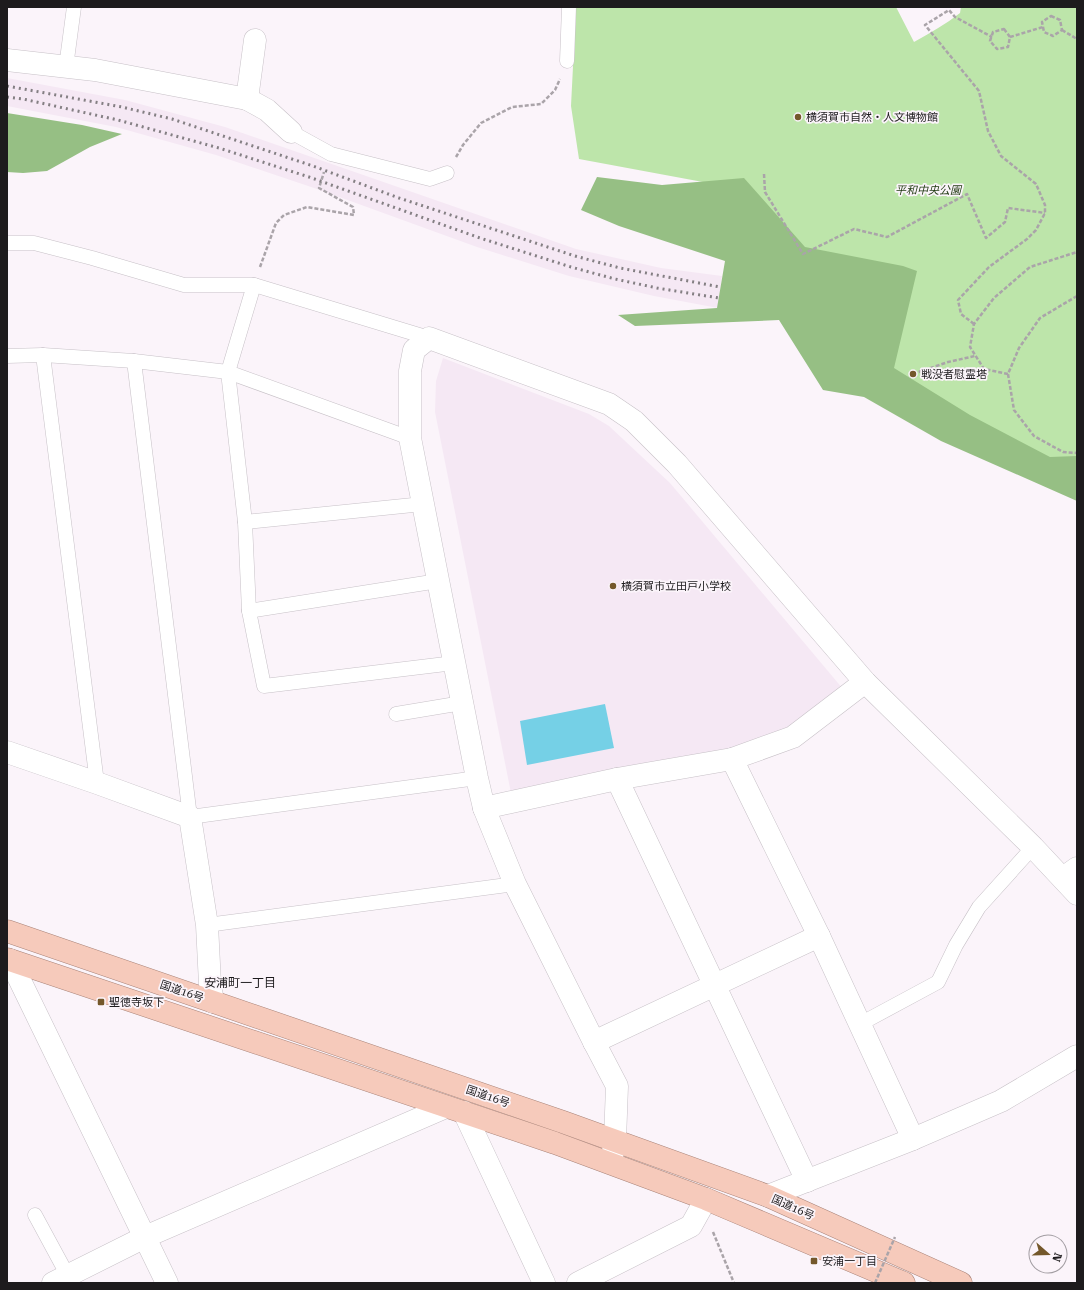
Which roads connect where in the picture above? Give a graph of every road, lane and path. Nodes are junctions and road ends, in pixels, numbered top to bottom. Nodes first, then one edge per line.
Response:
1 (74, 7) edge
2 (570, 7) edge
3 (1043, 27) junction
4 (1062, 30) junction
5 (992, 37) junction
6 (1010, 37) junction
7 (1077, 39) edge
8 (255, 40) dead end
9 (7, 60) edge
10 (567, 61) joint
11 (66, 67) junction
12 (247, 99) junction
13 (291, 132) joint
14 (447, 173) joint
15 (764, 174) dead end
16 (319, 188) dead end
17 (1044, 213) junction
18 (7, 243) edge
19 (1077, 252) edge
20 (254, 285) junction
21 (1077, 296) edge
22 (974, 324) junction
23 (429, 338) junction
24 (43, 355) junction
25 (7, 356) edge
26 (975, 356) junction
27 (134, 362) junction
28 (228, 372) junction
29 (913, 374) dead end
30 (1008, 374) junction
31 (410, 438) junction
32 (1077, 453) edge
33 (423, 504) junction
34 (244, 522) junction
35 (438, 581) junction
36 (250, 611) junction
37 (454, 663) junction
38 (864, 682) junction
39 (462, 703) junction
40 (396, 714) dead end
41 (7, 752) edge
42 (732, 759) junction
43 (477, 778) junction
44 (617, 779) junction
45 (97, 783) junction
46 (484, 808) junction
47 (190, 817) junction
48 (1033, 847) junction
49 (1072, 880) edge
50 (516, 884) junction
51 (207, 925) junction
52 (7, 931) edge
53 (819, 936) junction
54 (8, 959) edge
55 (714, 984) junction
56 (214, 1002) junction
57 (860, 1024) junction
58 (594, 1042) junction
59 (1077, 1056) edge
60 (455, 1110) junction
61 (914, 1139) junction
62 (615, 1140) junction
63 (611, 1163) junction
64 (807, 1181) junction
65 (768, 1196) junction
66 (706, 1199) junction
67 (35, 1214) dead end
68 (712, 1229) dead end
69 (145, 1237) junction
70 (895, 1237) dead end
71 (60, 1279) edge
72 (952, 1281) edge
73 (167, 1283) edge
74 (544, 1283) edge
75 (578, 1283) edge
76 (734, 1283) edge
77 (875, 1283) edge
78 (904, 1283) edge

1 - 11 lane
2 - 10 lane
3 - 4 path
3 - 4 path
3 - 6 path
4 - 7 path
5 - 6 path
5 - 6 path
5 - 17 path
8 - 12 street
9 - 11 street
10 - 14 path
11 - 12 street
12 - 13 street
13 - 14 lane
15 - 17 path
16 - 20 path
17 - 22 path
18 - 20 lane
19 - 22 path
20 - 23 lane
20 - 28 lane
21 - 30 path
22 - 26 path
23 - 31 street
23 - 38 street
24 - 25 lane
24 - 27 lane
24 - 45 lane
26 - 29 path
26 - 30 path
27 - 28 lane
27 - 47 lane
28 - 31 lane
28 - 34 lane
30 - 32 path
31 - 33 street
33 - 34 lane
33 - 35 street
34 - 36 lane
35 - 36 lane
35 - 37 street
36 - 37 lane
37 - 39 street
38 - 42 street
38 - 48 street
39 - 40 lane
39 - 43 street
41 - 45 street
42 - 44 street
42 - 53 street
43 - 46 street
43 - 47 lane
44 - 46 street
44 - 55 street
45 - 47 street
46 - 50 street
47 - 51 street
48 - 49 street
48 - 57 lane
50 - 51 lane
50 - 58 street
51 - 56 street
52 - 56 highway, 国道16号
53 - 55 street
53 - 57 street
54 - 60 highway
54 - 69 street
55 - 58 street
55 - 64 street
56 - 62 highway, 国道16号
57 - 61 street
58 - 62 street
59 - 61 street
60 - 63 highway
60 - 69 street
60 - 74 street
61 - 64 street
62 - 63 street
62 - 65 highway, 国道16号
63 - 66 highway
64 - 65 street
65 - 72 highway, 国道16号
66 - 75 street
66 - 78 highway
67 - 71 lane
68 - 76 path
69 - 71 street
69 - 73 street
70 - 77 path, bridge

